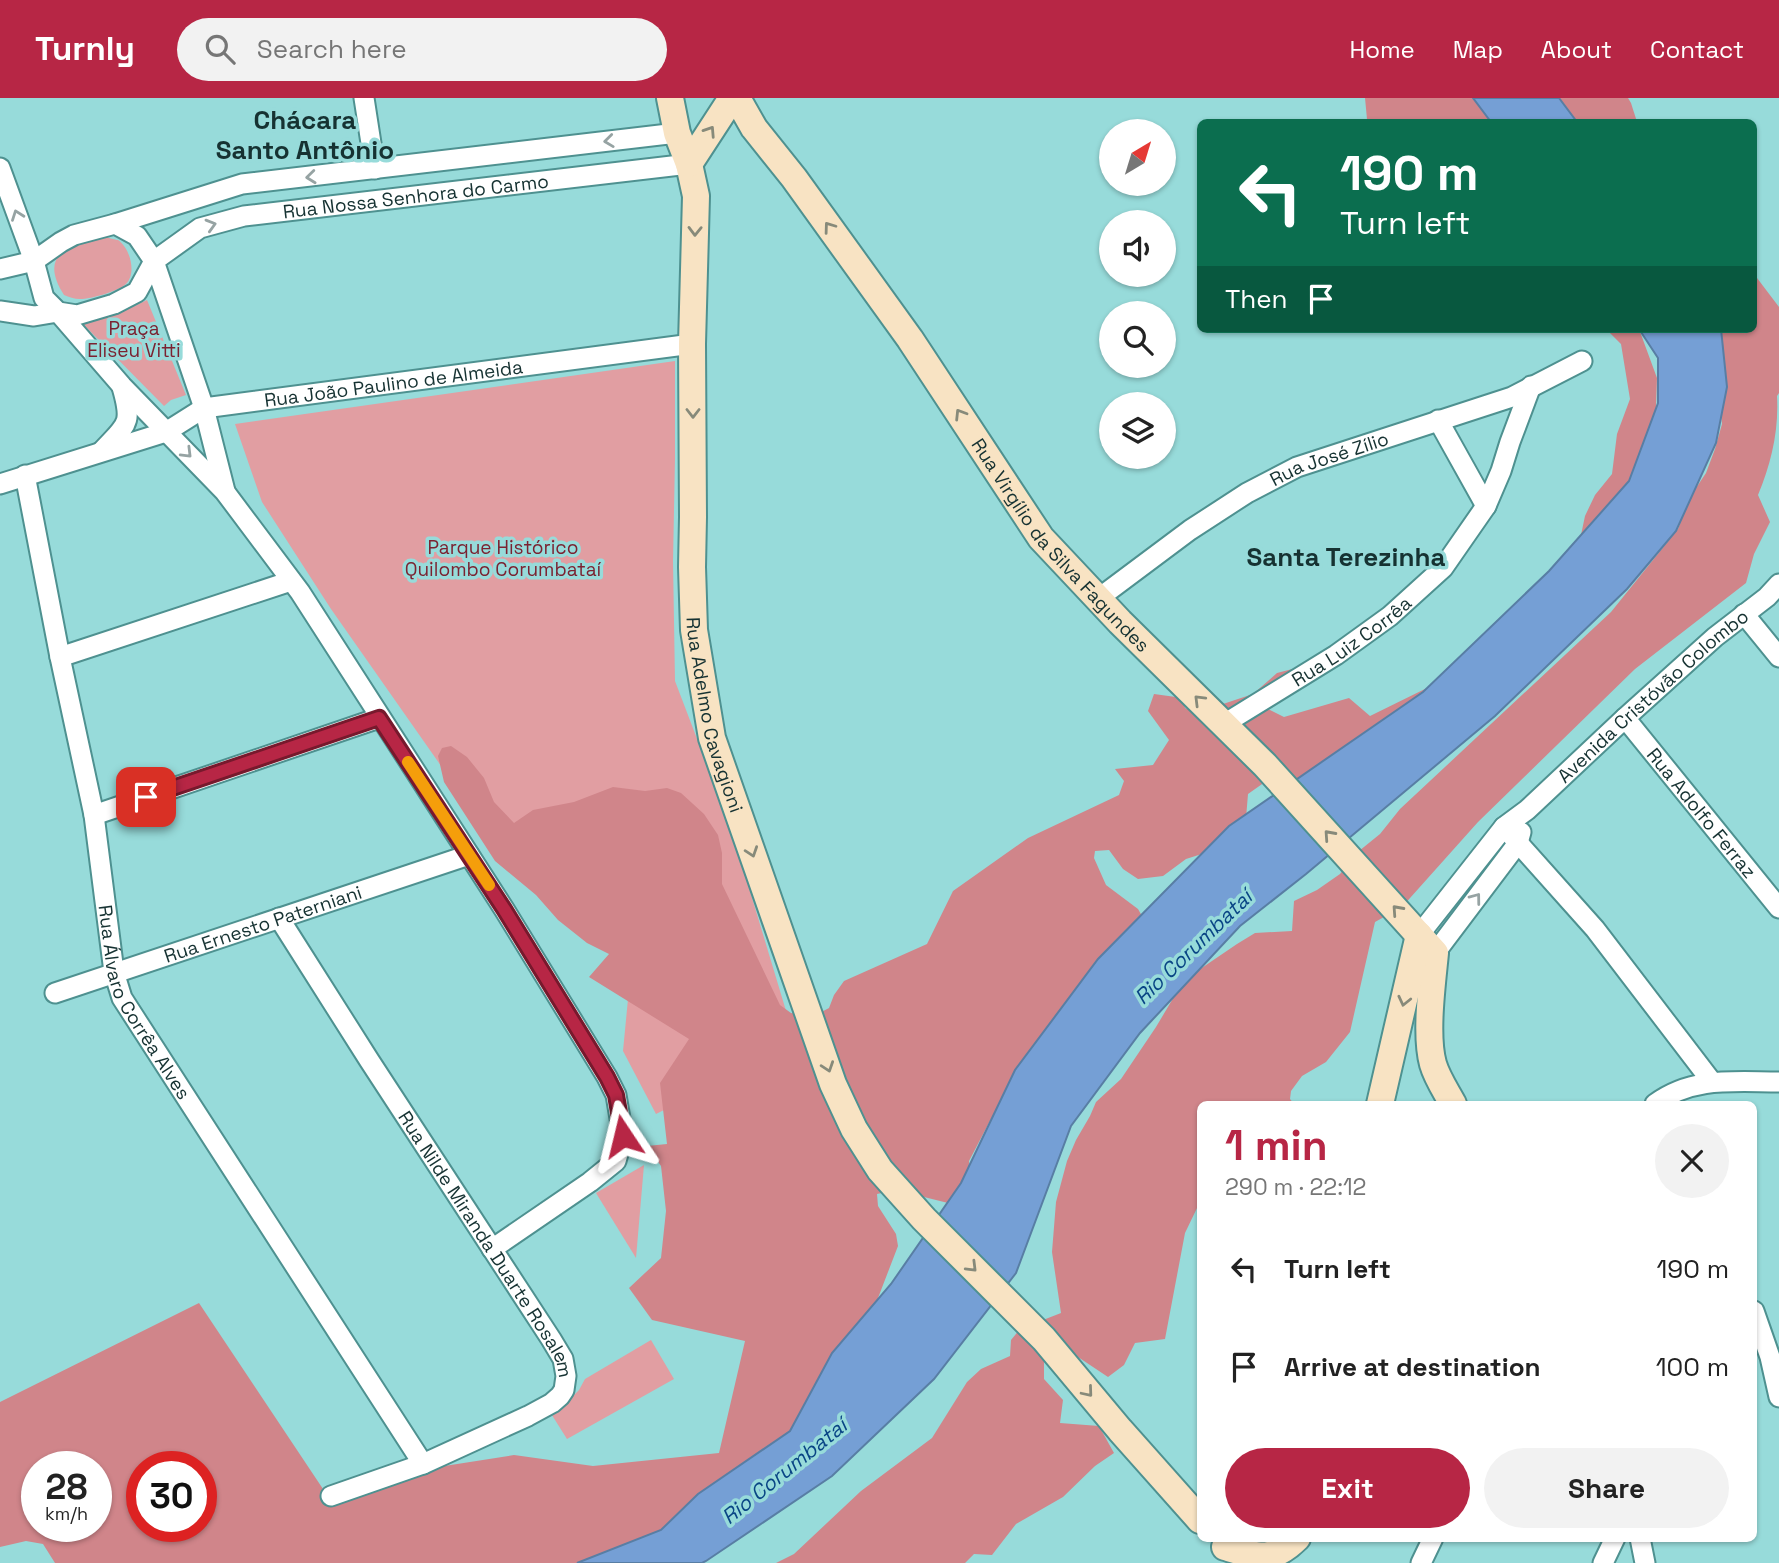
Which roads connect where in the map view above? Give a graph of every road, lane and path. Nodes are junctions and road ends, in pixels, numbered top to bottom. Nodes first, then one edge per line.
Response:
1 (364, 98) edge
2 (670, 98) edge
3 (732, 98) edge
4 (737, 98) edge
5 (677, 132) junction
6 (689, 164) junction
7 (0, 169) edge
8 (375, 169) junction
9 (115, 224) junction
10 (34, 261) junction
11 (154, 261) junction
12 (0, 269) edge
13 (0, 311) edge
14 (58, 312) junction
15 (692, 344) junction
16 (1582, 361) dead end
17 (122, 386) junction
18 (1531, 386) junction
19 (204, 408) junction
20 (1438, 420) junction
21 (166, 432) junction
22 (102, 451) junction
23 (25, 475) junction
24 (0, 484) edge
25 (225, 492) junction
26 (1486, 506) junction
27 (1779, 572) edge
28 (291, 581) junction
29 (1773, 591) edge
30 (1099, 598) junction
31 (1744, 614) junction
32 (60, 657) junction
33 (1779, 657) edge
34 (379, 718) junction
35 (1625, 718) junction
36 (1224, 724) junction
37 (1527, 810) junction
38 (94, 815) junction
39 (1504, 827) junction
40 (1518, 843) junction
41 (469, 855) junction
42 (1779, 908) edge
43 (279, 918) junction
44 (1427, 944) junction
45 (114, 972) junction
46 (55, 993) dead end
47 (1712, 1082) junction
48 (1779, 1082) edge
49 (1381, 1101) edge
50 (1451, 1101) edge
51 (1661, 1101) edge
52 (492, 1249) junction
53 (1757, 1320) edge
54 (1779, 1397) edge
55 (423, 1464) junction
56 (331, 1496) dead end
57 (1197, 1517) edge
58 (1431, 1542) edge
59 (1613, 1542) edge
60 (1641, 1542) edge
61 (1228, 1550) edge
62 (1291, 1551) edge
63 (1421, 1563) edge
64 (1603, 1563) edge
65 (1645, 1563) edge

1 - 8 street
2 - 5 street, Rua Adelmo Cavagioni
6 -> 3 street
30 -> 4 street, Rua Virgílio da Silva Fagundes
5 - 6 street, Rua Adelmo Cavagioni
5 -> 8 street, Rua Nossa Senhora do Carmo
11 -> 6 street, Rua Nossa Senhora do Carmo
6 -> 15 street, Rua Adelmo Cavagioni
10 -> 7 street
8 -> 9 street, Rua Nossa Senhora do Carmo
9 - 10 street
9 - 11 street
10 - 12 street
10 - 14 street
11 - 14 street
11 - 19 street
13 - 14 street
14 - 17 street
15 - 19 street, Rua João Paulino de Almeida
15 -> 57 street, Rua Adelmo Cavagioni
16 - 18 street, Rua José Zílio
17 - 21 street
17 - 22 street
18 - 20 street, Rua José Zílio
18 - 26 street, Rua Luiz Corrêa
19 - 21 street, Rua João Paulino de Almeida
19 - 25 street
20 - 26 street
20 - 30 street, Rua José Zílio
21 - 22 street, Rua João Paulino de Almeida
21 -> 25 street
22 - 23 street, Rua João Paulino de Almeida
23 - 24 street, Rua João Paulino de Almeida
23 - 32 street, Rua Álvaro Corrêa Alves
25 - 28 street
26 - 36 street, Rua Luiz Corrêa
27 - 29 street
28 - 32 street
28 - 34 street
29 - 31 street, Avenida Cristóvão Colombo
36 -> 30 street, Rua Virgílio da Silva Fagundes
31 - 33 street
31 - 35 street, Avenida Cristóvão Colombo
32 - 38 street, Rua Álvaro Corrêa Alves
34 - 38 street
34 - 41 street
35 - 37 street, Avenida Cristóvão Colombo
35 - 42 street, Rua Adolfo Ferraz
44 -> 36 street, Rua Virgílio da Silva Fagundes
37 - 39 street, Avenida Cristóvão Colombo
37 - 40 street, Avenida Cristóvão Colombo
38 - 45 street, Rua Álvaro Corrêa Alves
39 - 40 street
39 - 44 street, Avenida Cristóvão Colombo
44 -> 40 street, Avenida Cristóvão Colombo
40 - 47 street
41 - 43 street, Rua Ernesto Paterniani
41 - 52 street
43 - 45 street, Rua Ernesto Paterniani
43 - 52 street, Rua Nilde Miranda Duarte Rosalem
44 -> 49 street, Avenida Cristóvão Colombo
44 - 50 street
45 - 46 street, Rua Ernesto Paterniani
45 - 55 street, Rua Álvaro Corrêa Alves
47 - 48 street
47 - 51 street
52 - 55 street, Rua Nilde Miranda Duarte Rosalem
53 - 54 street
55 - 56 street, Rua Nilde Miranda Duarte Rosalem
58 - 63 street
59 - 64 street
60 - 65 street
61 - 62 street

